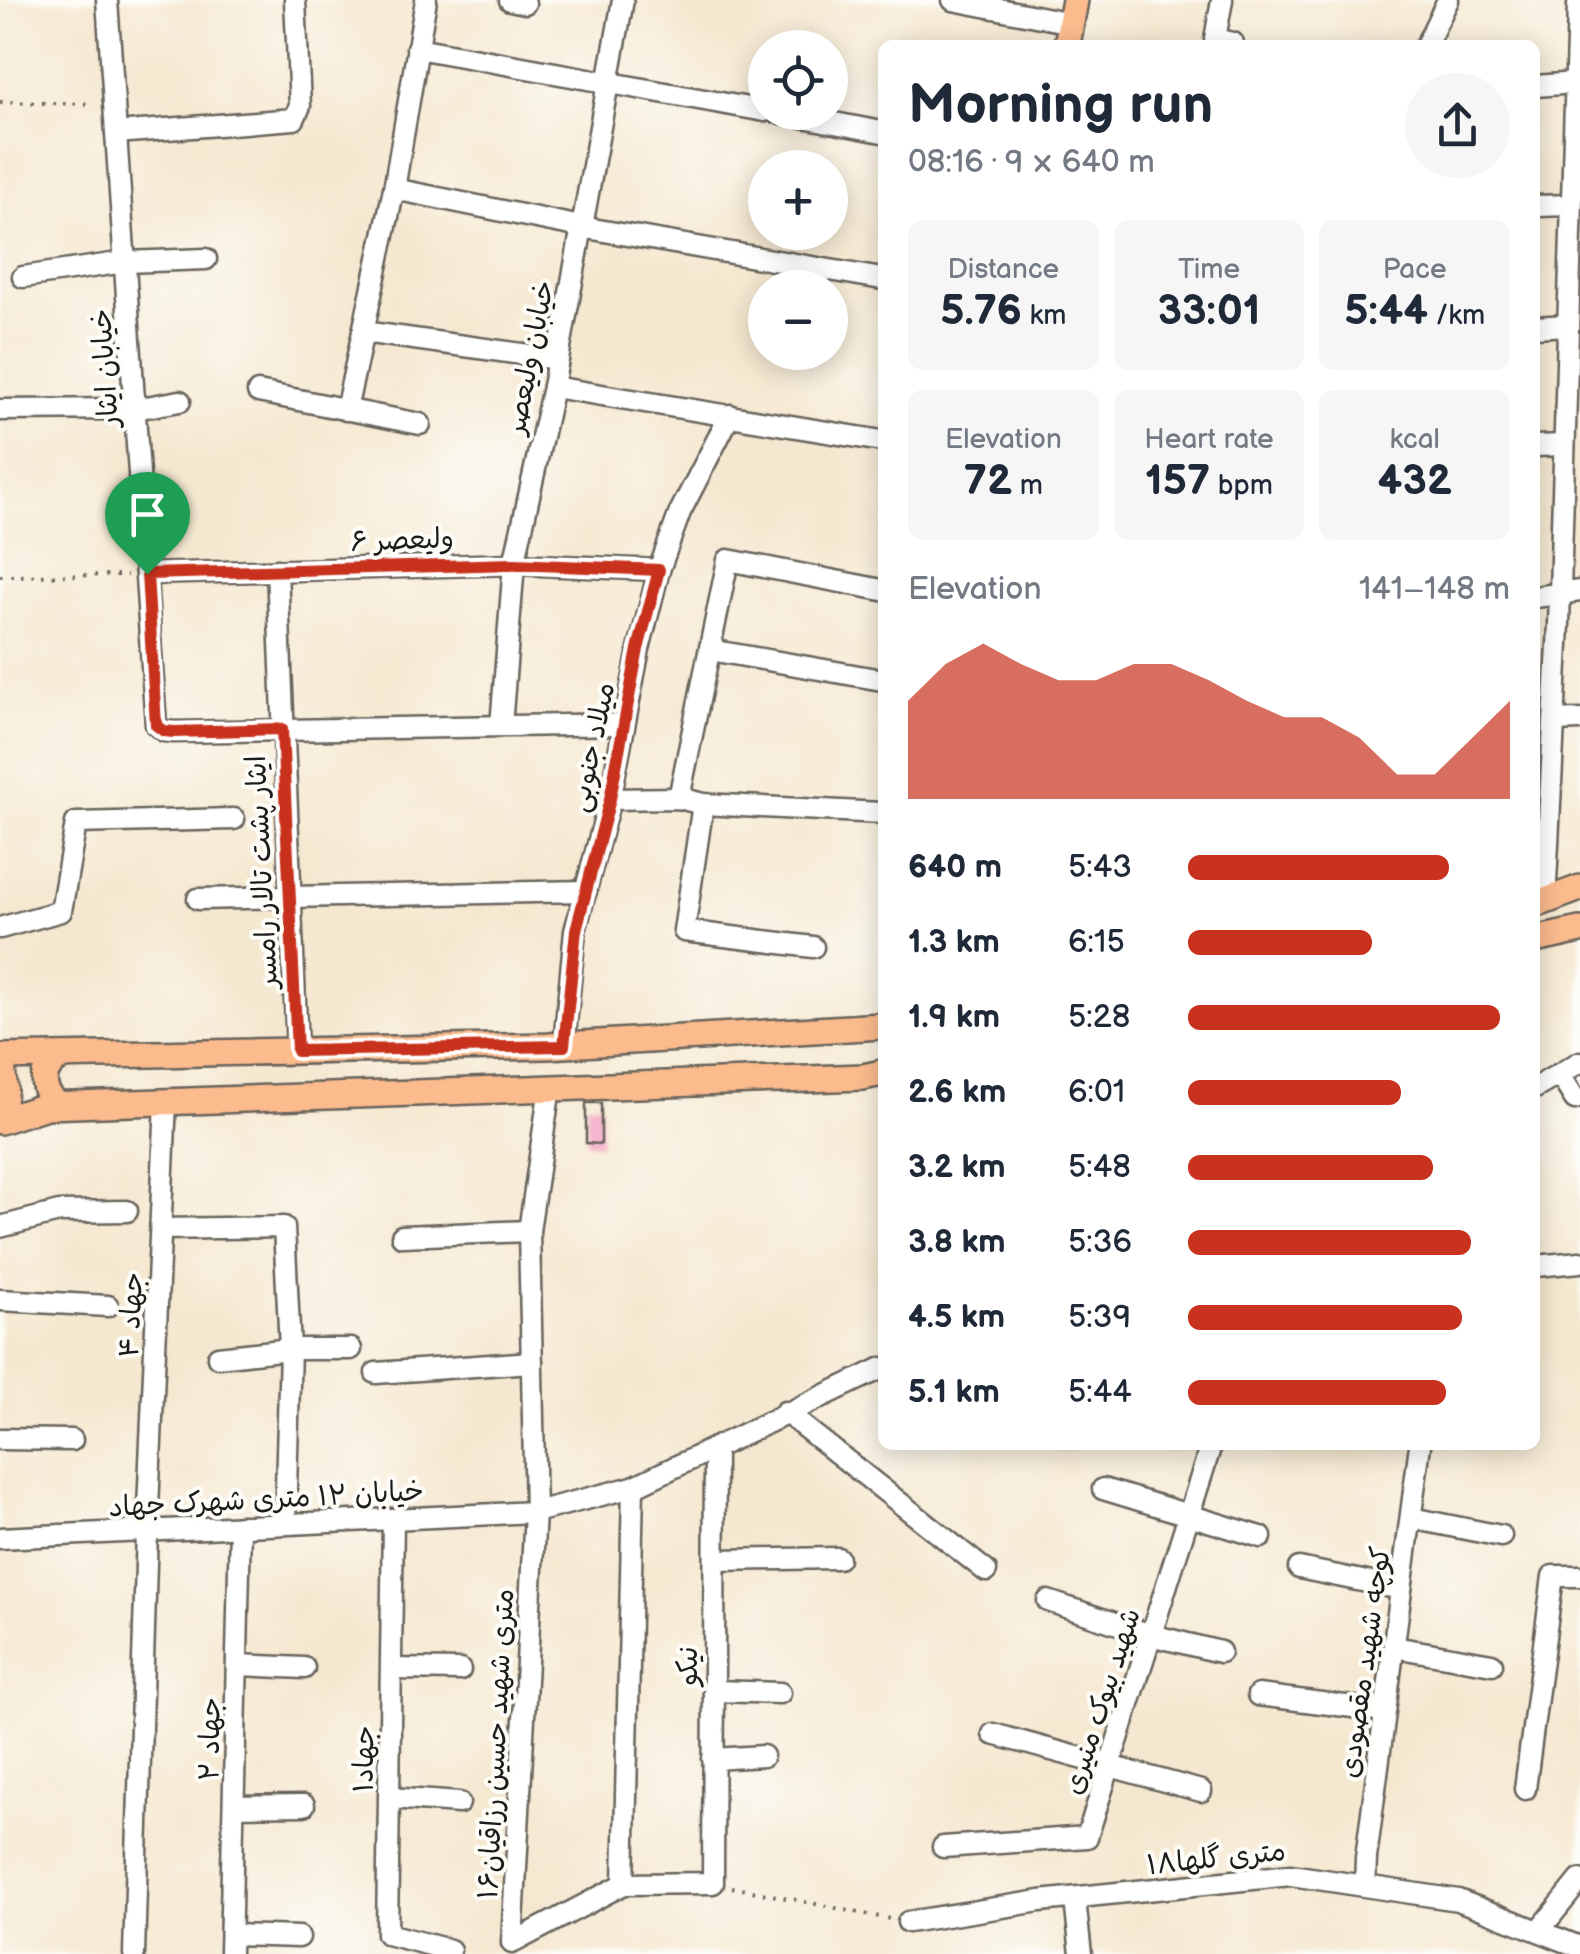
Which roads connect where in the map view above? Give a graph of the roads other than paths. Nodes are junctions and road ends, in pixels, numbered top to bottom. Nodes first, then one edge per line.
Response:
1 (106, 0) edge
2 (295, 0) edge
3 (426, 0) edge
4 (623, 0) edge
5 (953, 0) edge
6 (1222, 0) edge
7 (1448, 0) edge
8 (1574, 4) edge
9 (1071, 23) edge
10 (1222, 40) edge
11 (1428, 40) edge
12 (418, 48) junction
13 (608, 82) junction
14 (1575, 83) junction
15 (1540, 86) edge
16 (748, 107) edge
17 (848, 126) edge
18 (878, 131) edge
19 (116, 133) junction
20 (1576, 156) edge
21 (394, 189) junction
22 (1540, 208) edge
23 (1574, 218) edge
24 (582, 227) junction
25 (206, 259) dead end
26 (125, 262) junction
27 (23, 277) dead end
28 (878, 277) edge
29 (1567, 325) junction
30 (1540, 327) edge
31 (363, 332) junction
32 (558, 359) junction
33 (553, 386) junction
34 (258, 392) dead end
35 (180, 401) dead end
36 (135, 409) junction
37 (1572, 409) edge
38 (0, 410) edge
39 (346, 410) junction
40 (730, 414) junction
41 (420, 424) dead end
42 (878, 440) edge
43 (1540, 446) edge
44 (1564, 446) junction
45 (514, 564) junction
46 (277, 570) junction
47 (659, 570) junction
48 (147, 574) junction
49 (878, 589) edge
50 (1570, 592) edge
51 (1540, 596) edge
52 (710, 650) junction
53 (878, 679) edge
54 (1580, 720) edge
55 (1554, 721) junction
56 (624, 724) junction
57 (500, 726) junction
58 (282, 729) junction
59 (680, 798) junction
60 (610, 799) junction
61 (702, 804) junction
62 (878, 813) edge
63 (234, 818) dead end
64 (1580, 888) edge
65 (586, 891) junction
66 (290, 898) junction
67 (198, 899) dead end
68 (1540, 904) edge
69 (0, 928) edge
70 (1580, 930) edge
71 (1540, 939) edge
72 (814, 947) dead end
73 (878, 1026) edge
74 (564, 1046) junction
75 (297, 1051) junction
76 (64, 1056) junction
77 (0, 1058) edge
78 (1580, 1062) edge
79 (878, 1075) edge
80 (1560, 1075) junction
81 (1540, 1085) edge
82 (550, 1087) junction
83 (1576, 1099) dead end
84 (166, 1101) junction
85 (58, 1105) junction
86 (0, 1119) edge
87 (127, 1212) dead end
88 (0, 1227) edge
89 (162, 1230) junction
90 (529, 1232) junction
91 (402, 1236) dead end
92 (1580, 1262) edge
93 (1540, 1266) edge
94 (0, 1300) edge
95 (108, 1306) dead end
96 (290, 1350) junction
97 (351, 1350) dead end
98 (218, 1356) dead end
99 (532, 1362) junction
100 (878, 1370) edge
101 (376, 1374) dead end
102 (785, 1412) junction
103 (0, 1439) edge
104 (72, 1440) dead end
105 (715, 1448) junction
106 (1210, 1450) edge
107 (1419, 1450) edge
108 (633, 1487) junction
109 (1104, 1488) dead end
110 (535, 1512) junction
111 (1189, 1515) junction
112 (1411, 1518) junction
113 (393, 1519) junction
114 (285, 1524) junction
115 (240, 1526) junction
116 (147, 1531) junction
117 (1501, 1536) dead end
118 (1261, 1537) dead end
119 (0, 1538) edge
120 (838, 1558) dead end
121 (714, 1560) junction
122 (1299, 1568) dead end
123 (986, 1571) dead end
124 (1580, 1576) edge
125 (1402, 1589) junction
126 (1048, 1601) dead end
127 (1151, 1636) junction
128 (1394, 1647) junction
129 (1220, 1652) dead end
130 (1492, 1664) dead end
131 (238, 1665) junction
132 (304, 1668) dead end
133 (392, 1669) junction
134 (460, 1670) dead end
135 (714, 1691) junction
136 (780, 1694) dead end
137 (1258, 1695) dead end
138 (1385, 1711) junction
139 (993, 1734) dead end
140 (763, 1756) dead end
141 (714, 1758) junction
142 (1109, 1766) junction
143 (1525, 1789) dead end
144 (1202, 1791) dead end
145 (390, 1798) junction
146 (458, 1803) dead end
147 (304, 1805) dead end
148 (234, 1806) junction
149 (943, 1847) dead end
150 (1580, 1880) edge
151 (713, 1883) joint
152 (624, 1884) junction
153 (1365, 1886) junction
154 (1075, 1900) junction
155 (908, 1922) road end
156 (1539, 1931) junction
157 (299, 1937) dead end
158 (231, 1945) edge
159 (1570, 1948) edge
160 (450, 1950) dead end
161 (134, 1954) edge
162 (1081, 1954) edge

1 - 19 street, خیابان ایثار
2 - 19 street
3 - 12 street
4 - 13 street, خیابان ولیعصر
5 - 9 street
6 - 10 street
7 - 11 street
8 - 14 street
12 - 13 street
12 - 21 street
13 - 16 street
13 - 24 street, خیابان ولیعصر
14 - 15 street
14 - 20 street
17 - 18 street
19 - 26 street, خیابان ایثار
20 - 23 street
21 - 24 street
21 - 31 street
22 - 23 street
23 - 29 street
24 - 28 street
24 - 32 street, خیابان ولیعصر
25 - 26 street
26 - 27 street
26 - 36 street, خیابان ایثار
29 - 30 street
29 - 37 street
31 - 32 street
31 - 39 street
32 - 33 street, خیابان ولیعصر
33 - 40 street
33 - 45 street, خیابان ولیعصر
34 - 39 street
35 - 36 street
36 - 38 street
36 - 48 street, خیابان ایثار
37 - 44 street
39 - 41 street
40 - 42 street
40 - 47 street, میلاد جنوبی
43 - 44 street
44 - 50 street
45 - 46 street, ولیعصر ۶
45 - 47 street, ولیعصر ۶
45 - 57 street, خیابان ولیعصر
46 - 48 street, ولیعصر ۶
46 - 58 street, ایثار پشت تالار رامسر
47 - 56 street, میلاد جنوبی
48 - 58 street, خیابان ایثار
49 - 52 street
50 - 51 street
50 - 55 street
52 - 53 street
52 - 59 street
54 - 55 street
55 - 68 street
56 - 57 street
56 - 60 street, میلاد جنوبی
57 - 58 street
58 - 66 street, ایثار پشت تالار رامسر
59 - 60 street
59 - 61 street
60 - 65 street, میلاد جنوبی
61 - 62 street
61 - 72 street
63 - 69 street
64 - 68 main road
65 - 66 street
65 - 74 street, میلاد جنوبی
66 - 67 street
66 - 75 street, ایثار پشت تالار رامسر
70 - 71 main road
73 - 74 main road
74 - 75 main road
75 - 76 main road
76 - 77 main road
76 - 85 main road
77 - 86 highway
78 - 80 street
79 - 82 main road
80 - 81 street
80 - 83 street
82 - 84 main road
82 - 90 street
84 - 85 main road
84 - 89 street, جهاد ۴
85 - 86 main road
87 - 88 street
89 - 96 street
89 - 116 street, جهاد ۴
90 - 91 street
90 - 99 street
92 - 93 street
94 - 95 street
96 - 97 street
96 - 98 street
96 - 114 street
99 - 101 street
99 - 110 street
100 - 102 street, خیابان ۱۲ متری شهرک جهاد
102 - 105 street, خیابان ۱۲ متری شهرک جهاد
102 - 123 street
103 - 104 street
105 - 108 street, خیابان ۱۲ متری شهرک جهاد
105 - 121 street, نیکو
106 - 111 street, شهید بیوک منیری
107 - 112 street, کوچه شهید مقصودی
108 - 110 street, خیابان ۱۲ متری شهرک جهاد
108 - 152 street
109 - 111 street
110 - 113 street, خیابان ۱۲ متری شهرک جهاد
110 - 152 street, ۱۶متری شهید حسین رزاقیان
111 - 118 street
111 - 127 street, شهید بیوک منیری
112 - 117 street
112 - 125 street, کوچه شهید مقصودی
113 - 114 street, خیابان ۱۲ متری شهرک جهاد
113 - 133 street, جهاد۱
114 - 115 street, خیابان ۱۲ متری شهرک جهاد
115 - 116 street, خیابان ۱۲ متری شهرک جهاد
115 - 131 street, جهاد ۲
116 - 119 street, خیابان ۱۲ متری شهرک جهاد
116 - 161 street, جهاد ۴
120 - 121 street
121 - 135 street, نیکو
122 - 125 street
124 - 143 street
125 - 128 street, کوچه شهید مقصودی
126 - 127 street
127 - 129 street
127 - 142 street, شهید بیوک منیری
128 - 130 street
128 - 138 street, کوچه شهید مقصودی
131 - 132 street
131 - 148 street, جهاد ۲
133 - 134 street
133 - 145 street, جهاد۱
135 - 136 street
135 - 141 street, نیکو
137 - 138 street
138 - 153 street, کوچه شهید مقصودی
139 - 142 street
140 - 141 street
141 - 151 street, نیکو
142 - 144 street
142 - 149 street, شهید بیوک منیری
145 - 146 street
145 - 160 street, جهاد۱
147 - 148 street
148 - 158 street, جهاد ۲
150 - 156 street
151 - 152 street, ۱۶متری شهید حسین رزاقیان
153 - 154 street, ۱۸متری گلها
153 - 156 street, ۱۸متری گلها
154 - 155 street, ۱۸متری گلها
154 - 162 street
156 - 159 street, ۱۸متری گلها
157 - 158 street

